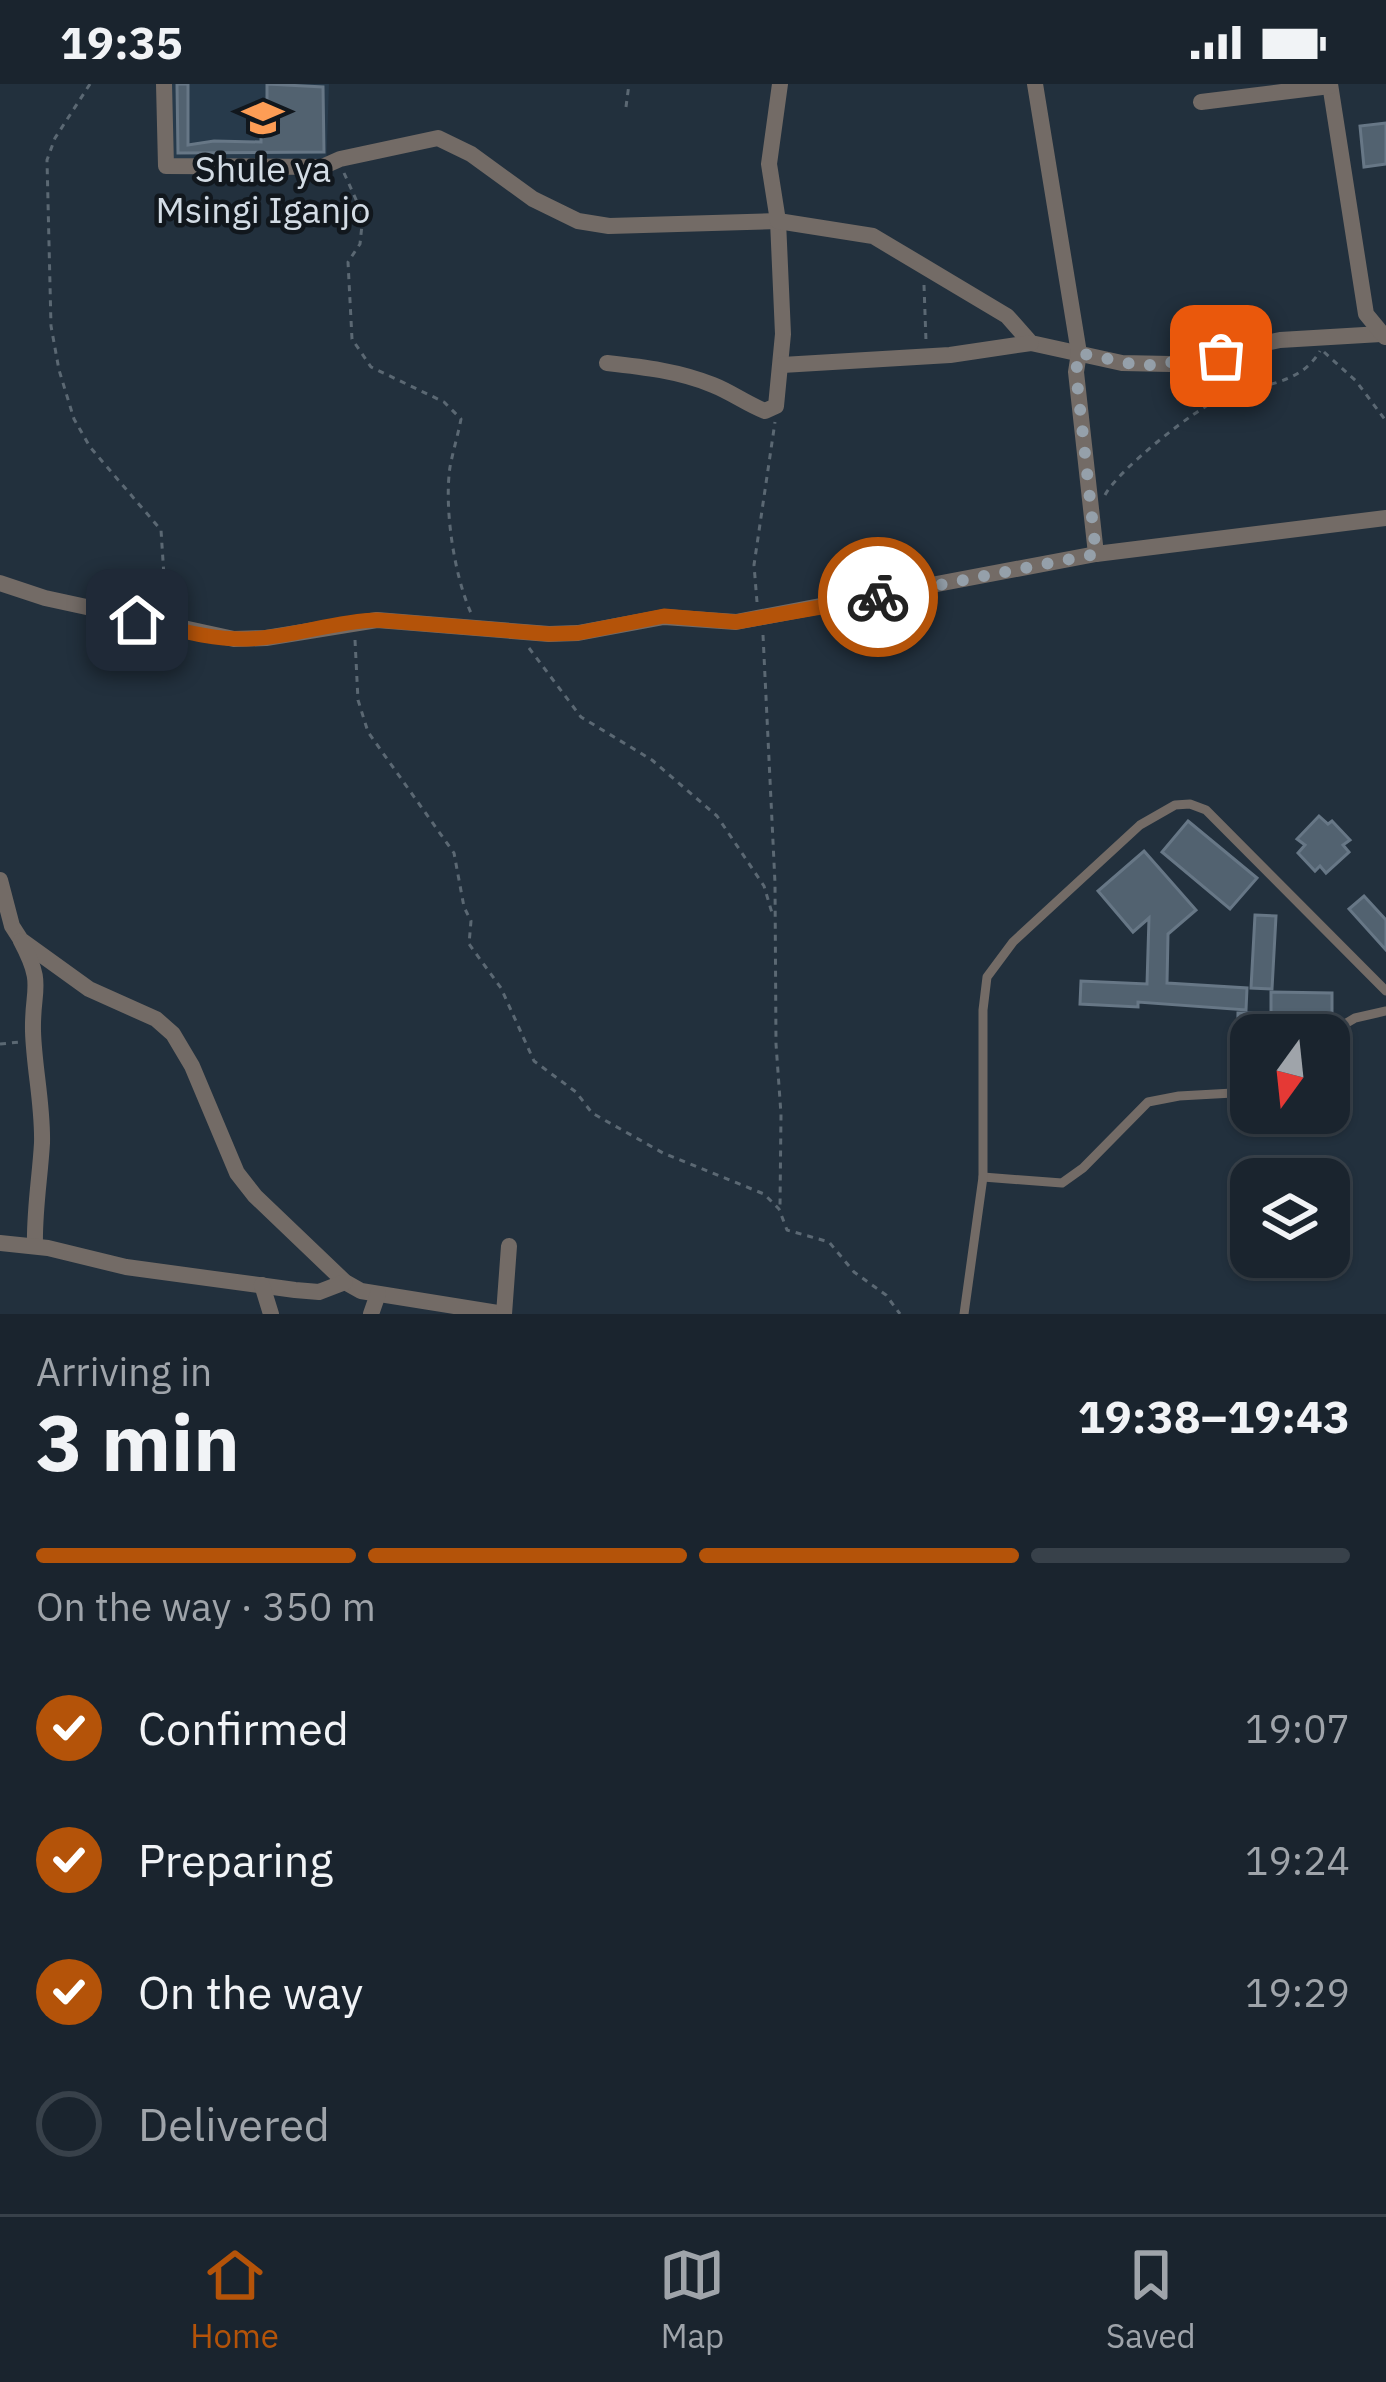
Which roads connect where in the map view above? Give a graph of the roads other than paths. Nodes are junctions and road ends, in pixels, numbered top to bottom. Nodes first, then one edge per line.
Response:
1 (164, 84) edge
2 (780, 84) edge
3 (1035, 84) edge
4 (1330, 85) edge
5 (1201, 102) dead end
6 (778, 221) junction
7 (1384, 336) edge
8 (1031, 343) junction
9 (1079, 353) junction
10 (607, 363) dead end
11 (782, 365) junction
12 (1386, 518) edge
13 (1096, 554) junction
14 (0, 583) edge
15 (0, 880) edge
16 (21, 940) junction
17 (1386, 991) edge
18 (1386, 1011) edge
19 (1350, 1021) edge
20 (1230, 1093) edge
21 (983, 1178) junction
22 (0, 1243) edge
23 (35, 1246) junction
24 (509, 1246) dead end
25 (345, 1282) junction
26 (262, 1285) junction
27 (378, 1294) junction
28 (271, 1314) edge
29 (370, 1314) edge
30 (504, 1314) edge
31 (964, 1314) edge

1 - 6 street
2 - 6 street
3 - 9 street
4 - 5 street
4 - 7 street
6 - 8 street
6 - 11 street
7 - 9 street
8 - 9 street
8 - 11 street
9 - 13 street
10 - 11 street
12 - 13 street
13 - 14 street
15 - 16 street
16 - 23 street
16 - 25 street
17 - 21 lane
18 - 19 lane
20 - 21 lane
21 - 31 lane
22 - 23 street
23 - 26 street
24 - 30 street
25 - 26 street
25 - 27 street
26 - 28 street
27 - 29 street
27 - 30 street

